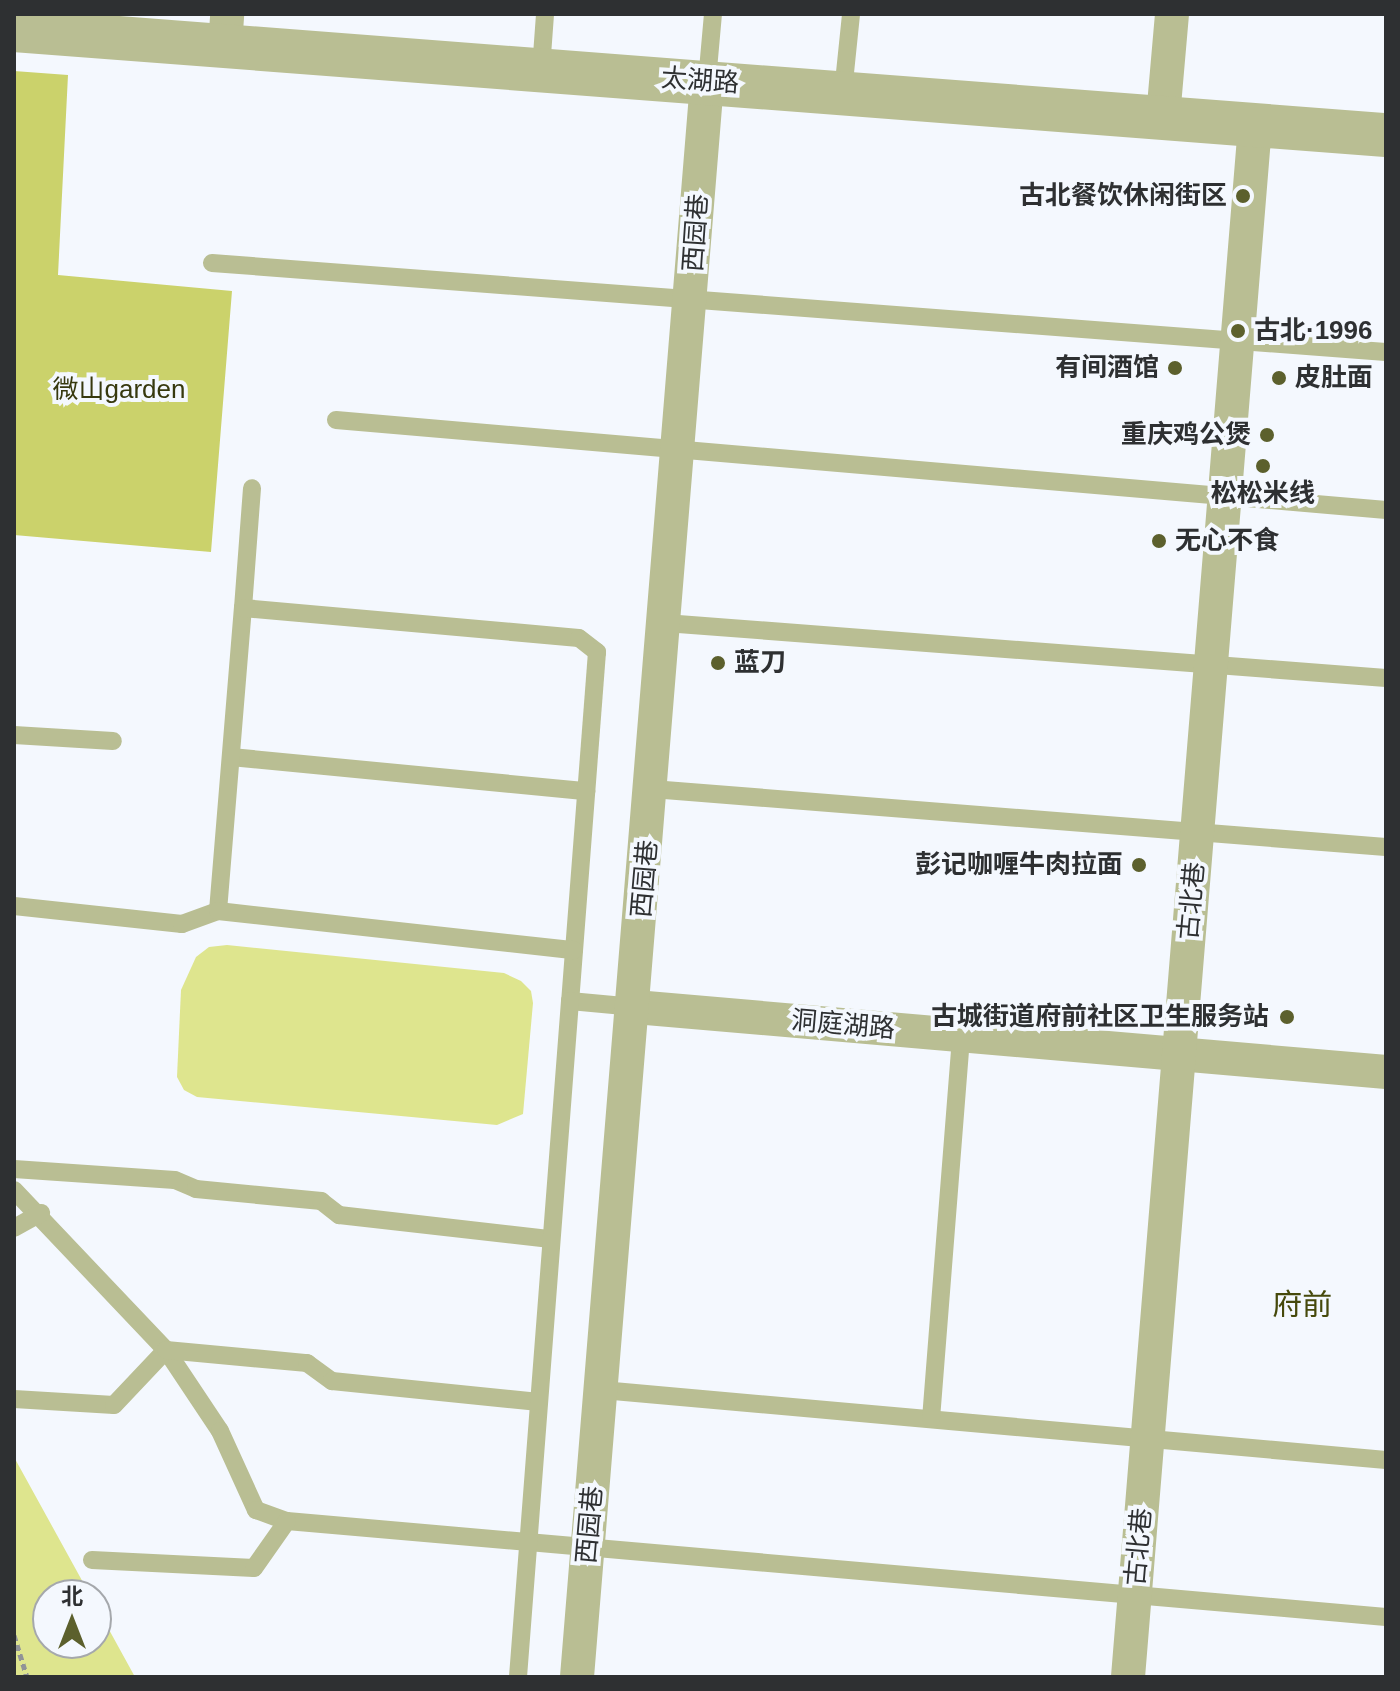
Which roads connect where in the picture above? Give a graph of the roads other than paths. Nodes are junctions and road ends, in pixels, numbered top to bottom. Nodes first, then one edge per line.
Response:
1 (545, 14) edge
2 (713, 14) edge
3 (851, 14) edge
4 (1172, 14) edge
5 (14, 30) edge
6 (226, 30) edge
7 (541, 69) junction
8 (707, 81) junction
9 (843, 92) junction
10 (1163, 117) junction
11 (1255, 125) junction
12 (1386, 135) edge
13 (212, 263) dead end
14 (690, 299) junction
15 (1237, 340) junction
16 (1386, 352) edge
17 (336, 420) dead end
18 (679, 449) junction
19 (252, 488) dead end
20 (1225, 496) junction
21 (1386, 510) edge
22 (243, 608) junction
23 (665, 623) junction
24 (1211, 666) junction
25 (1386, 678) edge
26 (14, 735) edge
27 (113, 741) dead end
28 (231, 757) junction
29 (652, 789) junction
30 (586, 791) junction
31 (1197, 832) junction
32 (1386, 847) edge
33 (14, 906) edge
34 (218, 911) junction
35 (574, 950) junction
36 (570, 1001) junction
37 (635, 1007) junction
38 (961, 1036) junction
39 (1179, 1054) junction
40 (1386, 1072) edge
41 (14, 1169) edge
42 (14, 1190) edge
43 (41, 1213) junction
44 (14, 1228) edge
45 (551, 1239) junction
46 (166, 1350) junction
47 (602, 1390) junction
48 (14, 1399) edge
49 (539, 1402) junction
50 (931, 1419) junction
51 (1148, 1439) junction
52 (1386, 1460) edge
53 (287, 1521) junction
54 (528, 1545) junction
55 (588, 1551) junction
56 (92, 1560) dead end
57 (1135, 1596) junction
58 (1386, 1617) edge
59 (518, 1677) edge
60 (577, 1677) edge
61 (1128, 1677) edge

1 - 7 lane
2 - 8 lane
3 - 9 lane
4 - 10 street
5 - 6 street, 太湖路
6 - 7 street, 太湖路
7 - 8 street, 太湖路
8 - 9 street, 太湖路
8 - 14 street, 西园巷
9 - 10 street, 太湖路
10 - 11 street, 太湖路
11 - 12 street, 太湖路
11 - 15 street, 古北巷
13 - 14 lane
14 - 15 lane
14 - 18 street, 西园巷
15 - 16 lane
15 - 20 street, 古北巷
17 - 18 lane
18 - 20 lane
18 - 23 street, 西园巷
19 - 22 lane
20 - 21 lane
20 - 24 street, 古北巷
22 - 28 lane
22 - 30 lane
23 - 24 lane
23 - 29 street, 西园巷
24 - 25 lane
24 - 31 street, 古北巷
26 - 27 lane
28 - 30 lane
28 - 34 lane
29 - 31 lane
29 - 37 street, 西园巷
30 - 35 lane
31 - 32 lane
31 - 39 street, 古北巷
33 - 34 lane
34 - 35 lane
35 - 36 lane
36 - 37 lane
36 - 45 lane
37 - 38 street, 洞庭湖路
37 - 47 street, 西园巷
38 - 39 street, 洞庭湖路
38 - 50 lane
39 - 40 street, 洞庭湖路
39 - 51 street, 古北巷
41 - 45 lane
42 - 43 lane
43 - 44 lane
43 - 46 lane
45 - 49 lane
46 - 48 lane
46 - 49 lane
46 - 53 lane
47 - 50 lane
47 - 55 street, 西园巷
49 - 54 lane
50 - 51 lane
51 - 52 lane
51 - 57 street, 古北巷
53 - 54 lane
53 - 56 lane
54 - 55 lane
54 - 59 lane
55 - 57 lane
55 - 60 street, 西园巷
57 - 58 lane
57 - 61 street, 古北巷

